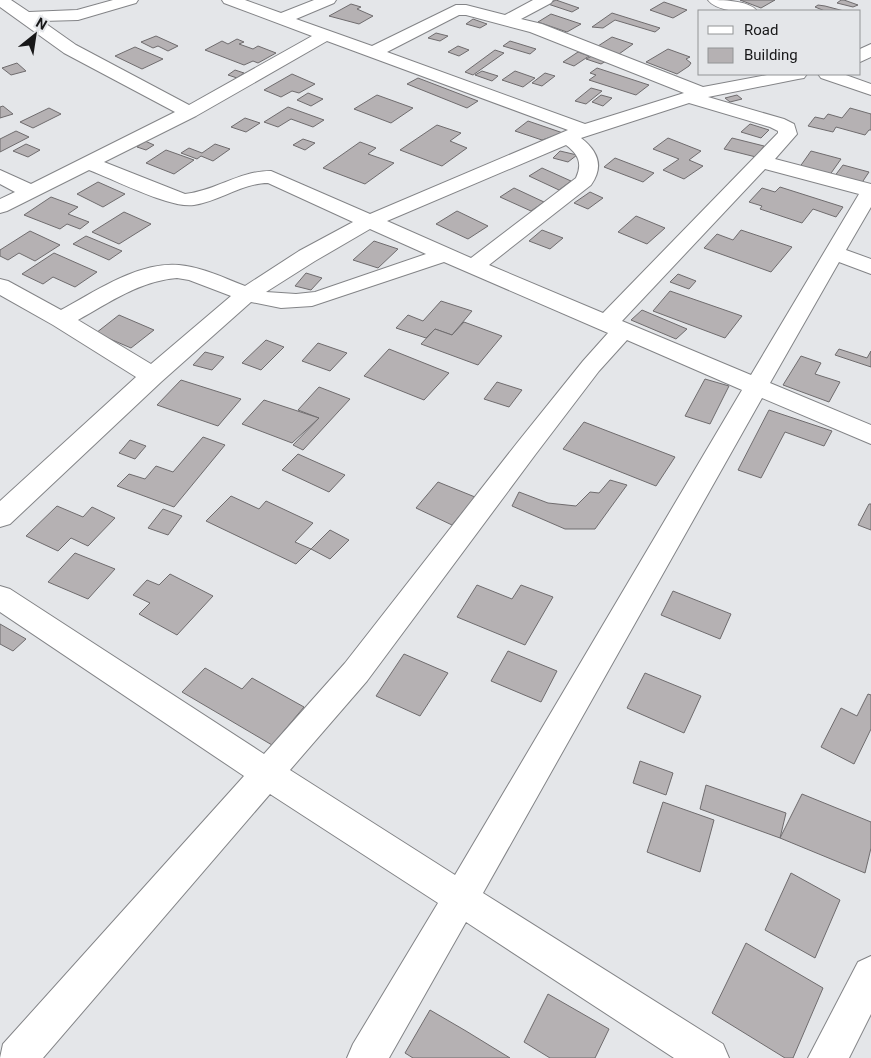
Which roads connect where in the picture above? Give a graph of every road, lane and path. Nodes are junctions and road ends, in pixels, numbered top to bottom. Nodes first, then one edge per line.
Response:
1 (1, 0) edge
2 (130, 0) edge
3 (230, 0) edge
4 (328, 0) edge
5 (545, 0) edge
6 (716, 0) edge
7 (746, 10) edge
8 (26, 17) junction
9 (283, 18) junction
10 (506, 21) junction
11 (326, 35) junction
12 (374, 52) junction
13 (793, 75) edge
14 (830, 75) edge
15 (871, 90) edge
16 (694, 95) junction
17 (189, 112) junction
18 (576, 134) junction
19 (762, 162) junction
20 (89, 163) junction
21 (0, 176) edge
22 (871, 190) edge
23 (31, 192) junction
24 (0, 207) edge
25 (370, 221) junction
26 (834, 253) junction
27 (445, 255) junction
28 (473, 267) junction
29 (871, 267) edge
30 (0, 286) edge
31 (246, 295) junction
32 (61, 320) junction
33 (615, 327) junction
34 (152, 376) junction
35 (755, 386) junction
36 (871, 435) edge
37 (0, 516) edge
38 (0, 597) edge
39 (266, 773) junction
40 (461, 899) junction
41 (871, 975) edge
42 (17, 1058) edge
43 (367, 1058) edge
44 (709, 1058) edge
45 (828, 1058) edge

1 - 8 street
2 - 8 street
3 - 9 street
4 - 9 street
5 - 10 street
6 - 7 street
8 - 17 street
9 - 11 street
10 - 12 street
10 - 16 street
11 - 12 street
11 - 17 street
12 - 18 street
13 - 16 street
14 - 15 street
16 - 18 street
16 - 19 street
17 - 20 street
18 - 25 street
18 - 28 street
19 - 22 street
19 - 33 street
20 - 23 street
20 - 25 street
21 - 23 street
22 - 26 street
23 - 24 street
25 - 27 street
25 - 31 street
26 - 29 street
26 - 35 street
27 - 28 street
27 - 31 street
28 - 33 street
30 - 32 street
31 - 32 street
31 - 34 street
32 - 34 street
33 - 35 street
33 - 39 street
34 - 37 street
35 - 36 street
35 - 40 street
38 - 39 street
39 - 40 street
39 - 42 street
40 - 43 street
40 - 44 street
41 - 45 street

